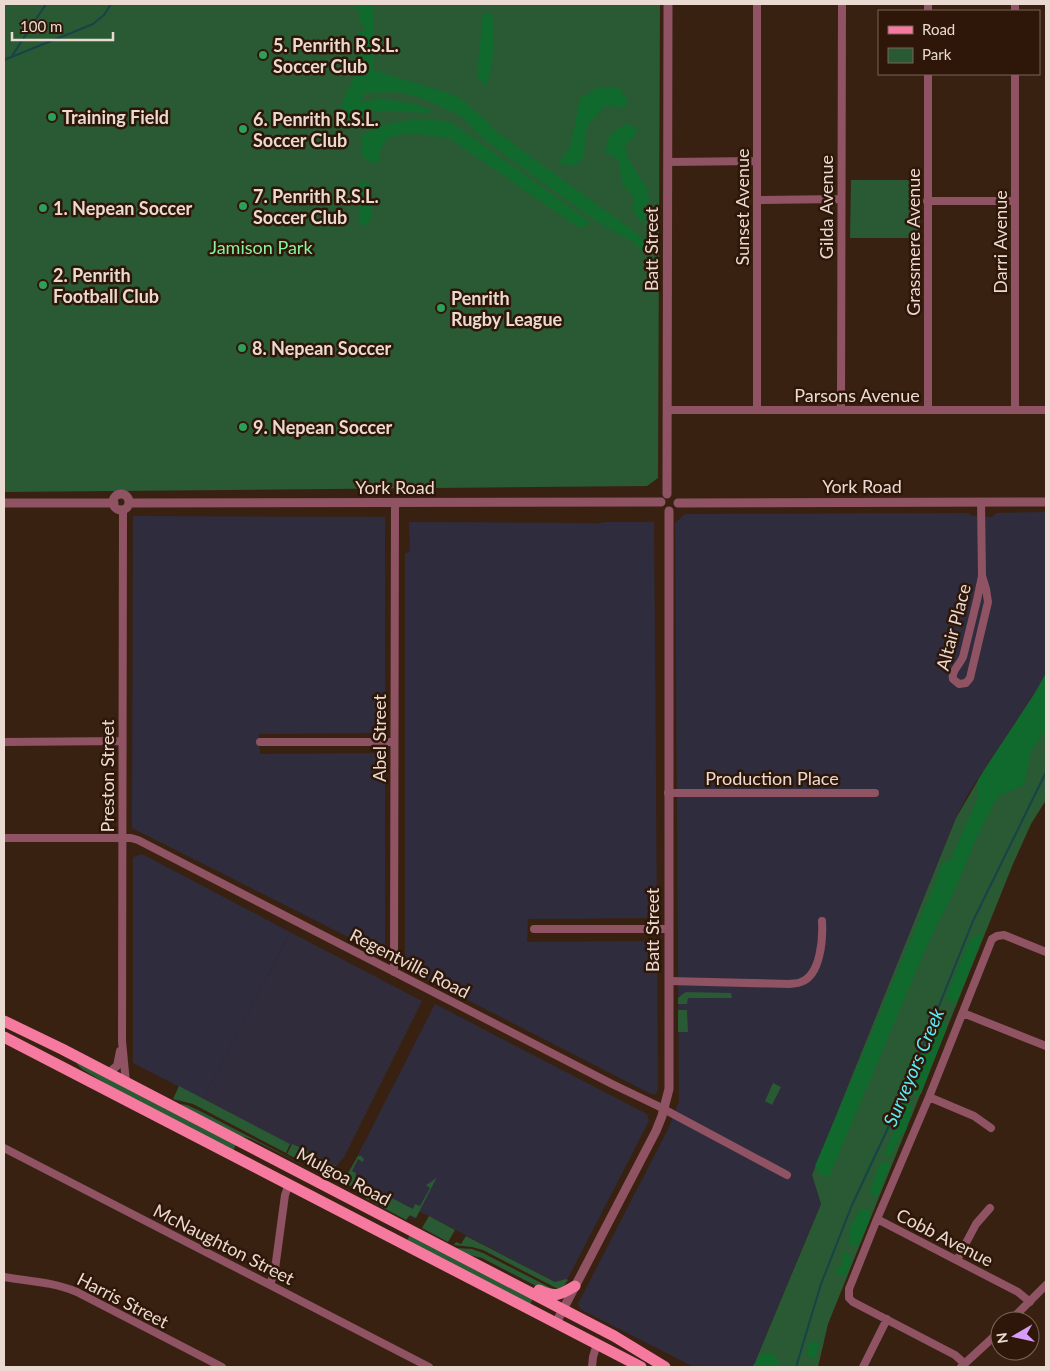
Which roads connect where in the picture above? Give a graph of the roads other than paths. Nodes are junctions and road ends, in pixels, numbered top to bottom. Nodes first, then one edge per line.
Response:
1 (668, 4) edge
2 (757, 4) edge
3 (842, 4) edge
4 (928, 75) edge
5 (1015, 75) edge
6 (757, 161) junction
7 (668, 162) junction
8 (841, 199) junction
9 (757, 200) junction
10 (928, 200) junction
11 (1015, 201) junction
12 (668, 410) junction
13 (757, 410) junction
14 (841, 410) junction
15 (928, 410) junction
16 (1015, 410) junction
17 (1046, 410) edge
18 (668, 494) junction
19 (661, 502) junction
20 (678, 502) junction
21 (981, 502) junction
22 (1046, 502) edge
23 (4, 503) edge
24 (114, 503) junction
25 (395, 504) junction
26 (126, 506) junction
27 (669, 511) junction
28 (982, 576) junction
29 (122, 741) junction
30 (4, 742) edge
31 (260, 742) dead end
32 (394, 742) junction
33 (668, 793) junction
34 (875, 793) dead end
35 (4, 838) edge
36 (122, 838) junction
37 (822, 921) dead end
38 (534, 929) dead end
39 (669, 929) junction
40 (1046, 952) edge
41 (394, 972) junction
42 (668, 981) junction
43 (963, 1013) junction
44 (4, 1022) edge
45 (4, 1037) edge
46 (122, 1041) junction
47 (1046, 1046) edge
48 (108, 1073) junction
49 (126, 1083) junction
50 (929, 1097) junction
51 (664, 1110) junction
52 (991, 1128) dead end
53 (4, 1148) edge
54 (787, 1175) dead end
55 (289, 1184) junction
56 (990, 1208) dead end
57 (877, 1220) junction
58 (465, 1259) junction
59 (957, 1260) junction
60 (4, 1277) edge
61 (270, 1285) junction
62 (1046, 1285) edge
63 (574, 1286) junction
64 (1030, 1302) junction
65 (562, 1309) junction
66 (1021, 1311) edge
67 (887, 1319) junction
68 (556, 1323) junction
69 (990, 1340) edge
70 (597, 1344) junction
71 (963, 1366) edge
72 (222, 1367) edge
73 (430, 1367) edge
74 (592, 1367) edge
75 (641, 1367) edge
76 (665, 1367) edge
77 (863, 1367) edge

1 - 7 street, Batt Street
2 - 6 street, Sunset Avenue
3 - 8 street, Gilda Avenue
4 - 10 street, Grassmere Avenue
5 - 11 street, Darri Avenue
6 - 7 street
6 - 9 street, Sunset Avenue
7 - 12 street, Batt Street
8 - 9 street
8 - 14 street, Gilda Avenue
9 - 13 street, Sunset Avenue
10 - 11 street
10 - 15 street, Grassmere Avenue
11 - 16 street, Darri Avenue
12 - 13 street, Parsons Avenue
12 - 18 street, Batt Street
13 - 14 street, Parsons Avenue
14 - 15 street, Parsons Avenue
15 - 16 street, Parsons Avenue
16 - 17 street, Parsons Avenue
18 - 19 street
18 - 20 street
19 - 25 street, York Road
19 - 27 street
20 - 21 street, York Road
20 - 27 street
21 - 22 street, York Road
21 - 28 street, Altair Place
23 - 24 street, York Road
24 - 26 street
24 - 26 street, York Road
25 - 26 street, York Road
25 - 32 street, Abel Street
26 - 29 street, Preston Street
27 - 33 street, Batt Street
28 - 28 street, Altair Place
29 - 30 street
29 - 36 street, Preston Street
31 - 32 street
32 - 41 street, Abel Street
33 - 34 street, Production Place
33 - 39 street, Batt Street
35 - 36 street, Regentville Road
36 - 41 street, Regentville Road
36 - 46 street, Preston Street
37 - 42 street
38 - 39 street
39 - 42 street, Batt Street
40 - 43 street, Cobb Avenue
41 - 51 street, Regentville Road
42 - 51 street, Batt Street
43 - 47 street
43 - 50 street, Cobb Avenue
44 - 48 main road, Mulgoa Road
45 - 55 main road, Mulgoa Road
46 - 48 street, Preston Street
46 - 49 street, Preston Street
48 - 49 main road, Mulgoa Road
49 - 58 main road, Mulgoa Road
50 - 52 street
50 - 57 street, Cobb Avenue
51 - 54 street, Regentville Road
51 - 63 street, Batt Street
53 - 61 street, McNaughton Street
55 - 61 street
55 - 68 main road, Mulgoa Road
56 - 59 street
57 - 59 street, Cobb Avenue
57 - 67 street
58 - 63 main road
58 - 65 main road, Mulgoa Road
59 - 64 street, Cobb Avenue
60 - 72 street, Harris Street
61 - 73 street, McNaughton Street
62 - 64 street
63 - 65 street, Batt Street
64 - 66 street
65 - 68 street, Batt Street
65 - 76 main road, Mulgoa Road
67 - 71 street
67 - 77 street
68 - 70 main road, Mulgoa Road
69 - 71 street
70 - 74 street
70 - 75 main road, Mulgoa Road

